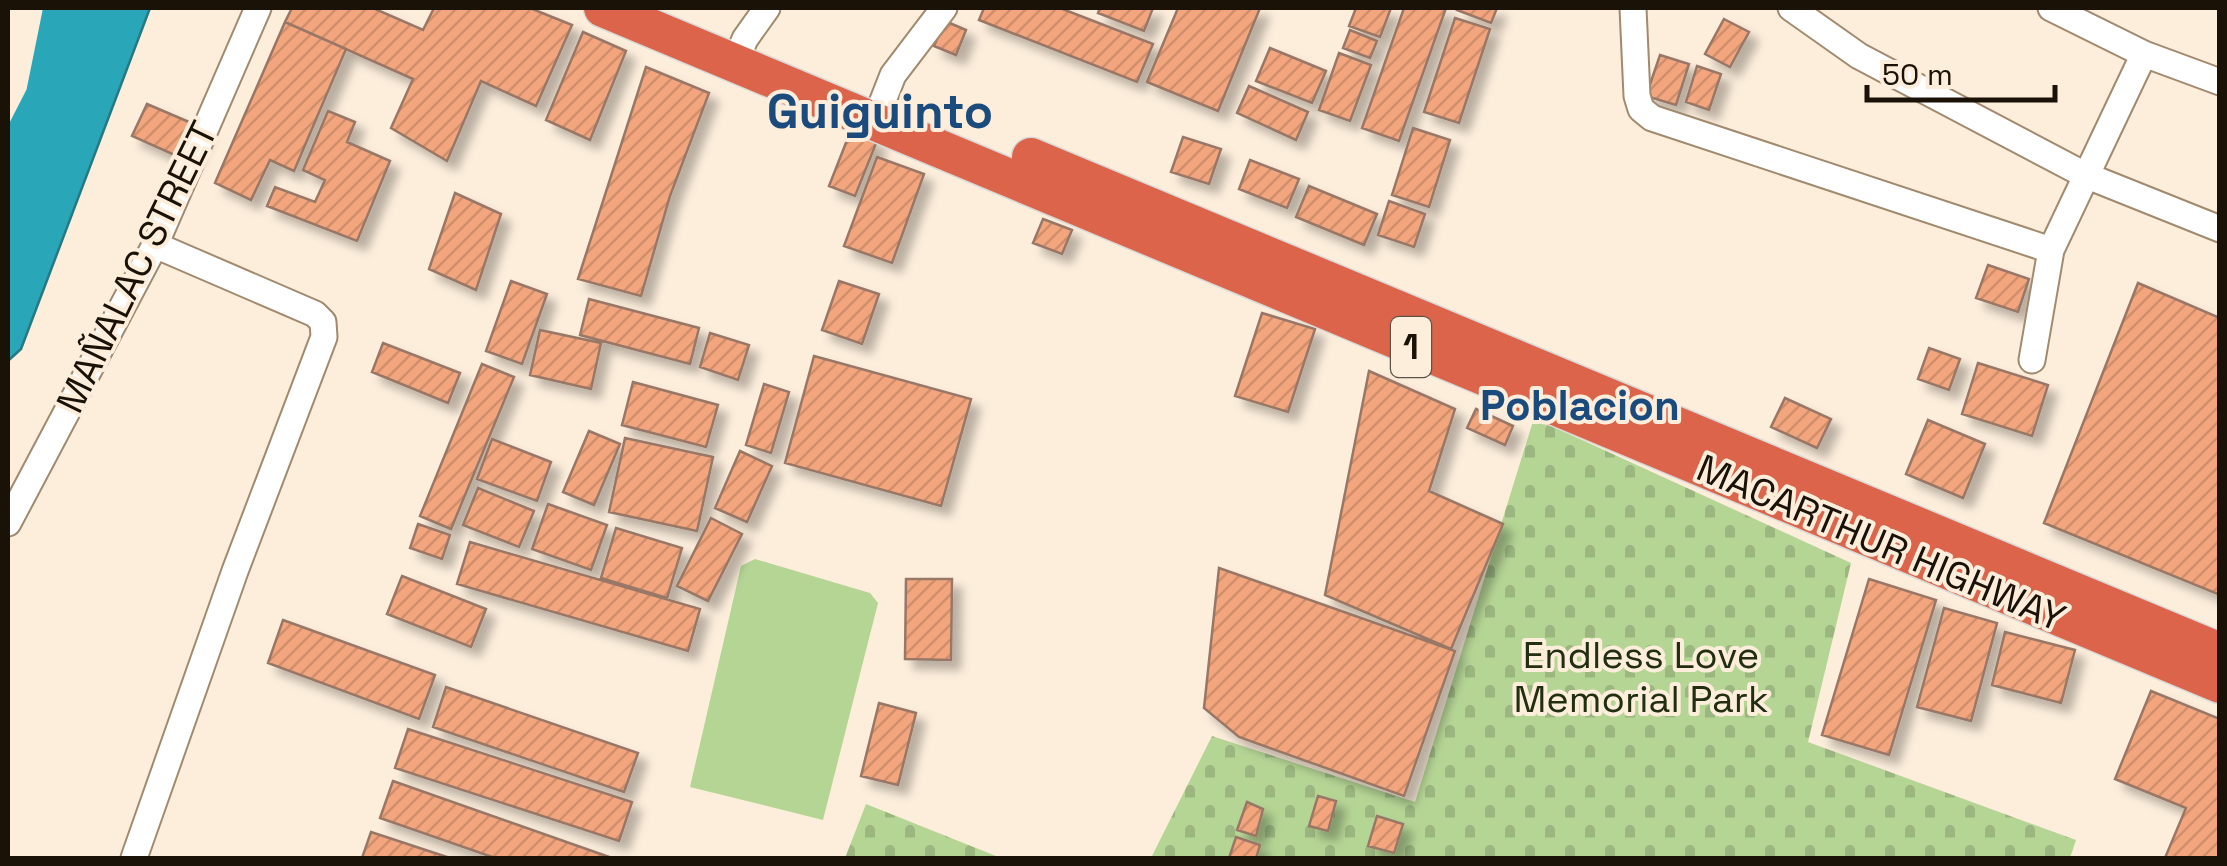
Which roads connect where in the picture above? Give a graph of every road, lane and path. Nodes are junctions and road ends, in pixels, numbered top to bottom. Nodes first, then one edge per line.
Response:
1 (258, 8) edge
2 (603, 8) edge
3 (669, 8) edge
4 (767, 8) edge
5 (944, 8) edge
6 (1633, 8) edge
7 (1791, 8) edge
8 (2050, 8) edge
9 (740, 50) junction
10 (2144, 54) junction
11 (2220, 82) edge
12 (880, 109) junction
13 (2085, 175) junction
14 (2220, 229) edge
15 (156, 246) junction
16 (2051, 250) junction
17 (2032, 360) dead end
18 (8, 522) edge
19 (2218, 670) edge
20 (134, 858) edge

1 - 15 street, MAÑALAC STREET
2 - 9 highway, MACARTHUR HIGHWAY / 1
3 - 9 highway, MACARTHUR HIGHWAY / 1
4 - 9 street
5 - 12 street
6 - 16 street
7 - 13 street
8 - 10 street
9 - 12 highway, MACARTHUR HIGHWAY / 1
10 - 11 street
10 - 13 street
12 - 19 highway, MACARTHUR HIGHWAY / 1
13 - 14 street
13 - 16 street
15 - 18 street, MAÑALAC STREET
15 - 20 street
16 - 17 street

